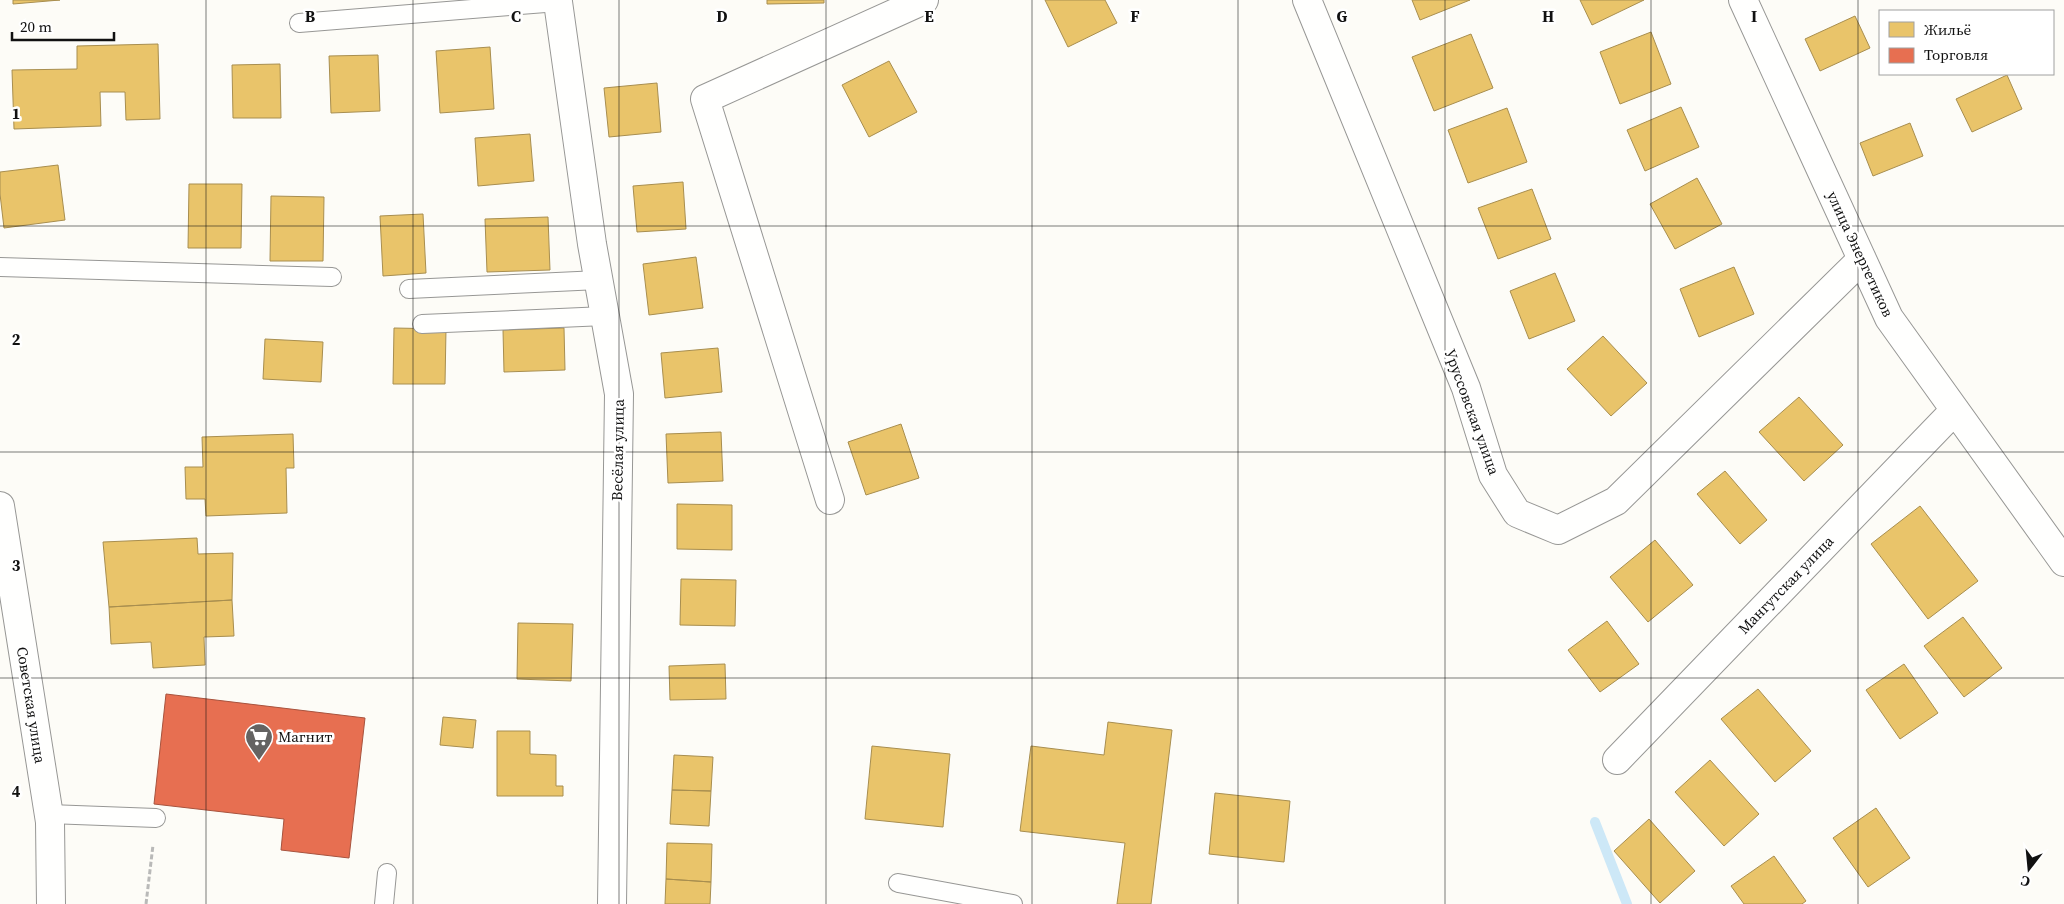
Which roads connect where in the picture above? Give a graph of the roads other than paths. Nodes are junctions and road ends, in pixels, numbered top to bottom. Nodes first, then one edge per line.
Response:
1 (924, 0) edge
2 (1307, 0) edge
3 (1743, 0) edge
4 (558, 2) joint
5 (299, 23) dead end
6 (1862, 260) junction
7 (0, 267) edge
8 (332, 277) dead end
9 (599, 280) junction
10 (409, 289) dead end
11 (605, 316) junction
12 (422, 324) dead end
13 (1955, 410) junction
14 (830, 500) dead end
15 (0, 506) edge
16 (2064, 562) edge
17 (1617, 760) dead end
18 (49, 814) junction
19 (156, 818) road end
20 (387, 873) dead end
21 (898, 883) dead end
22 (384, 901) edge
23 (989, 902) edge
24 (51, 904) edge
25 (612, 904) edge
26 (1014, 904) edge

1 - 14 street
2 - 6 street, Уруссовская улица
3 - 6 street, улица Энергетиков
4 - 5 lane
4 - 9 street, Весёлая улица
6 - 13 street, улица Энергетиков
7 - 8 lane
9 - 10 lane
9 - 11 street, Весёлая улица
11 - 12 lane
11 - 25 street, Весёлая улица
13 - 16 street, улица Энергетиков
13 - 17 street, Мангутская улица
15 - 18 street, Советская улица
18 - 19 lane
18 - 24 street, Советская улица
20 - 22 lane
21 - 23 lane
23 - 26 lane

